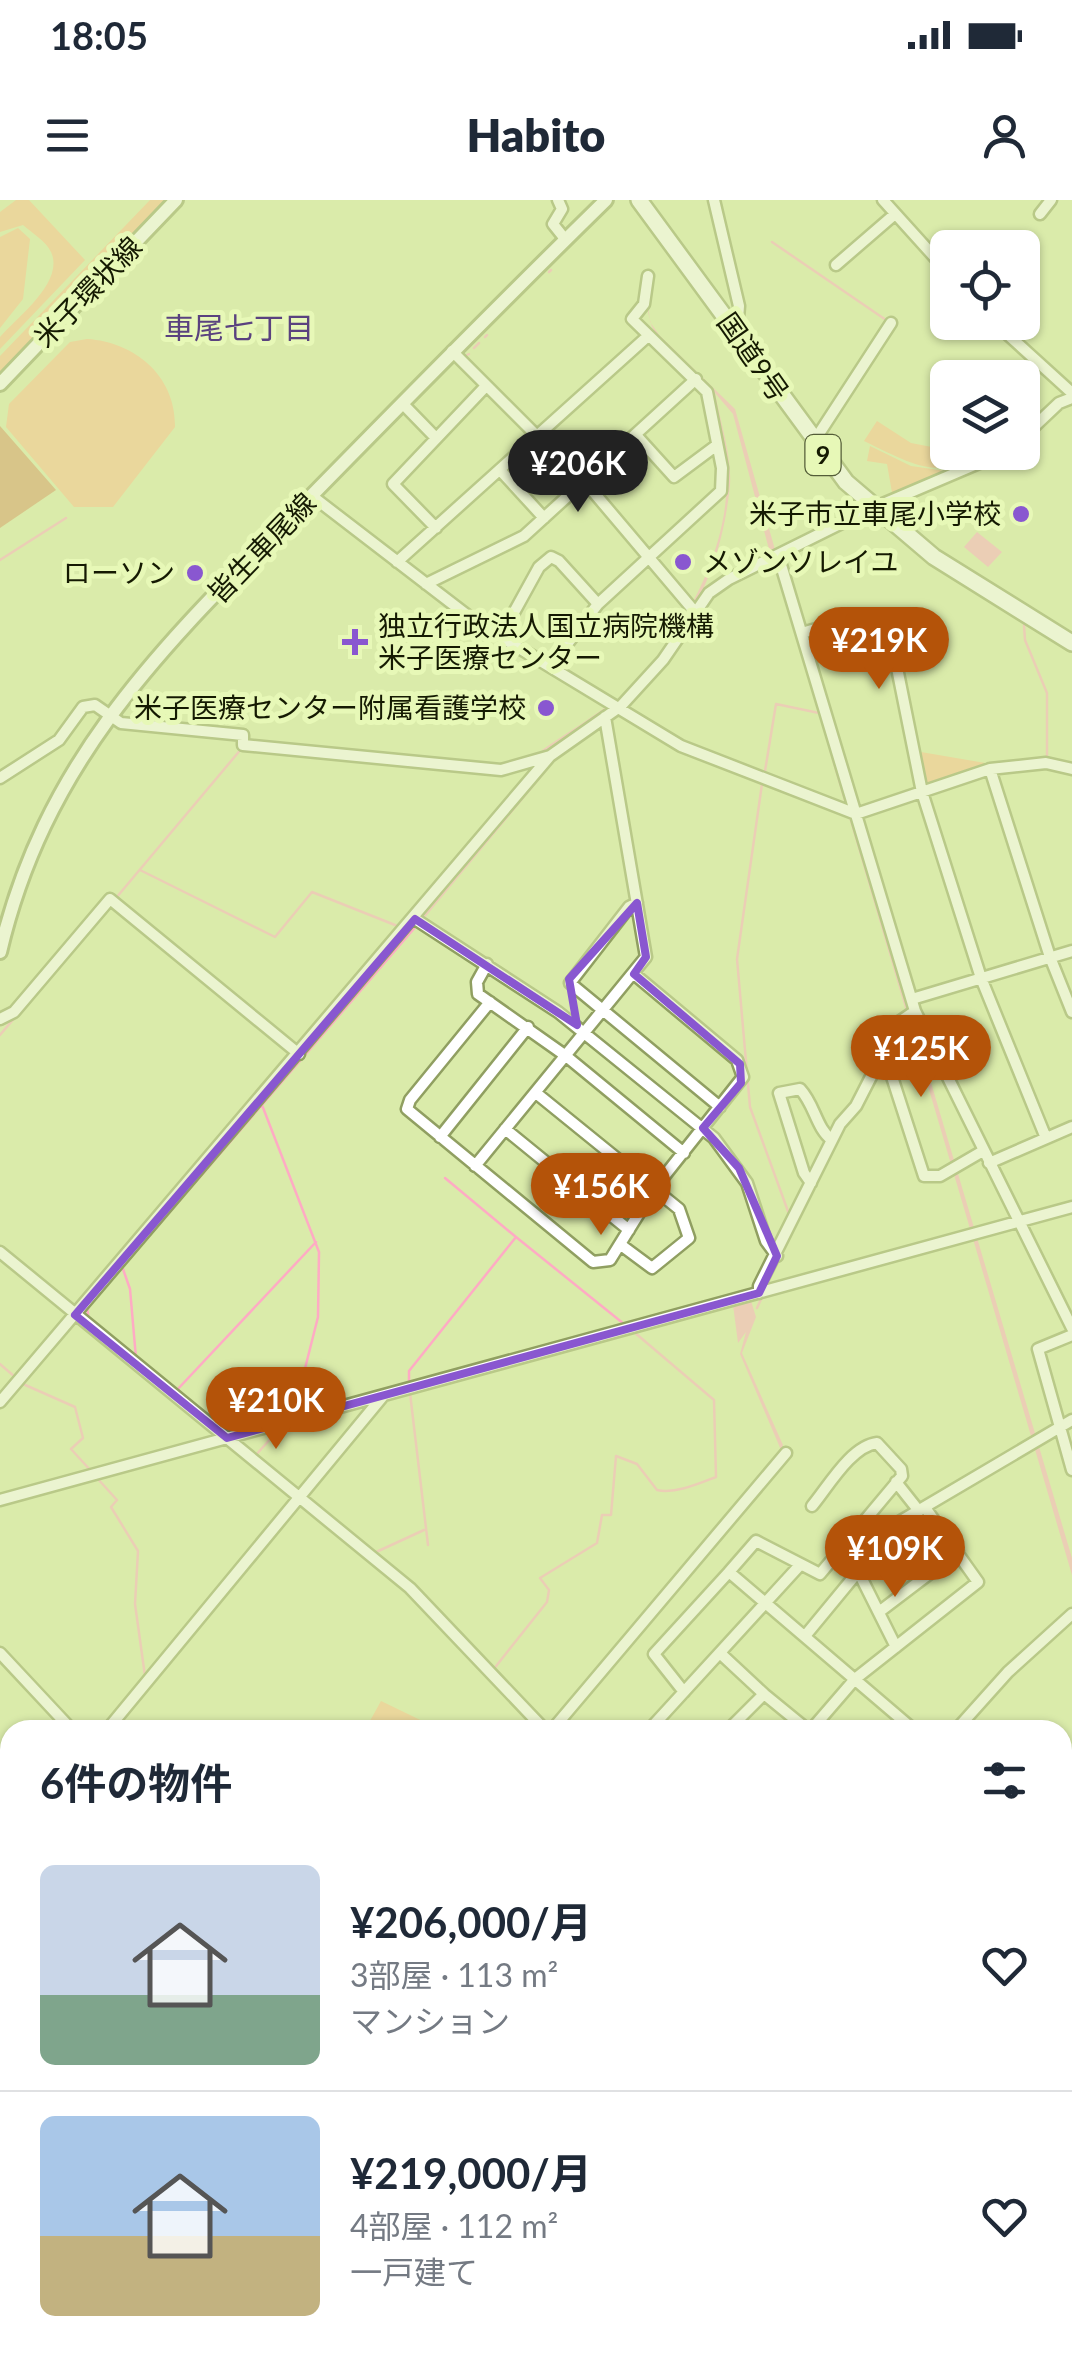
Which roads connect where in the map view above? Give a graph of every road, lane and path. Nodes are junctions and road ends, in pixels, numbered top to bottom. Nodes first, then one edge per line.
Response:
1 (176, 200) edge
2 (558, 200) edge
3 (606, 200) edge
4 (638, 200) edge
5 (714, 200) edge
6 (882, 200) edge
7 (1050, 200) edge
8 (895, 214) junction
9 (1040, 214) dead end
10 (565, 239) junction
11 (930, 252) edge
12 (836, 265) dead end
13 (648, 276) dead end
14 (891, 323) dead end
15 (736, 333) junction
16 (648, 336) junction
17 (1013, 340) edge
18 (452, 351) junction
19 (696, 379) junction
20 (0, 384) edge
21 (486, 386) junction
22 (1072, 396) edge
23 (402, 404) junction
24 (1040, 421) edge
25 (537, 436) junction
26 (636, 436) junction
27 (436, 438) junction
28 (813, 443) junction
29 (717, 445) junction
30 (500, 470) junction
31 (964, 470) edge
32 (584, 482) junction
33 (312, 496) junction
34 (873, 510) junction
35 (544, 518) junction
36 (436, 528) junction
37 (774, 557) junction
38 (652, 558) junction
39 (397, 562) junction
40 (426, 584) junction
41 (598, 604) junction
42 (694, 612) junction
43 (802, 633) junction
44 (501, 636) junction
45 (1072, 643) edge
46 (551, 666) junction
47 (616, 703) junction
48 (108, 714) junction
49 (605, 716) junction
50 (550, 756) junction
51 (990, 769) junction
52 (1072, 770) edge
53 (0, 778) edge
54 (922, 792) junction
55 (856, 814) junction
56 (637, 903) junction
57 (415, 919) junction
58 (0, 952) edge
59 (1072, 952) edge
60 (1050, 958) junction
61 (487, 964) junction
62 (634, 974) junction
63 (981, 978) junction
64 (490, 1002) junction
65 (911, 1008) junction
66 (603, 1011) junction
67 (1072, 1012) edge
68 (0, 1020) edge
69 (528, 1028) junction
70 (585, 1033) junction
71 (884, 1052) junction
72 (298, 1054) junction
73 (566, 1056) junction
74 (536, 1093) junction
75 (720, 1108) junction
76 (1072, 1127) edge
77 (505, 1129) junction
78 (703, 1129) junction
79 (440, 1137) junction
80 (1046, 1138) junction
81 (832, 1140) junction
82 (983, 1151) junction
83 (684, 1153) junction
84 (989, 1162) junction
85 (475, 1166) junction
86 (812, 1183) junction
87 (654, 1189) junction
88 (1072, 1207) edge
89 (1016, 1221) junction
90 (629, 1230) junction
91 (621, 1244) junction
92 (0, 1252) edge
93 (777, 1256) junction
94 (759, 1292) junction
95 (1068, 1312) edge
96 (75, 1315) junction
97 (1072, 1331) edge
98 (384, 1395) junction
99 (0, 1402) edge
100 (1072, 1420) edge
101 (1058, 1428) junction
102 (227, 1438) junction
103 (786, 1453) dead end
104 (1072, 1470) edge
105 (896, 1482) junction
106 (300, 1498) junction
107 (0, 1500) edge
108 (812, 1506) dead end
109 (922, 1510) junction
110 (958, 1552) junction
111 (800, 1565) junction
112 (858, 1571) junction
113 (729, 1572) junction
114 (768, 1605) junction
115 (879, 1612) junction
116 (1072, 1614) edge
117 (805, 1636) junction
118 (896, 1647) junction
119 (0, 1653) edge
120 (721, 1654) junction
121 (854, 1679) junction
122 (684, 1692) junction
123 (764, 1694) junction
124 (56, 1720) edge
125 (115, 1720) edge
126 (541, 1720) edge
127 (558, 1720) edge
128 (657, 1720) edge
129 (738, 1720) edge
130 (797, 1720) edge
131 (819, 1720) edge
132 (902, 1720) edge
133 (965, 1720) edge

1 - 20 main road, 米子環状線
2 - 10 street
3 - 10 main road, 皆生車尾線
4 - 15 highway, 国道9号 / 9
5 - 15 street
6 - 8 street
7 - 9 street
8 - 11 street
8 - 12 street
10 - 18 main road, 皆生車尾線
13 - 16 street
14 - 28 street
15 - 28 highway, 国道9号 / 9
16 - 19 street
16 - 25 street
17 - 22 street
18 - 21 street
18 - 23 main road, 皆生車尾線
19 - 26 street
19 - 29 street
21 - 25 street
21 - 27 street
22 - 24 street
23 - 27 street
23 - 33 main road, 皆生車尾線
25 - 30 street
26 - 29 street
26 - 32 street
27 - 36 street
28 - 34 highway, 国道9号 / 9
29 - 38 street
30 - 35 street
30 - 36 street
31 - 34 street
32 - 35 street
32 - 38 street
33 - 39 street
33 - 48 main road, 皆生車尾線
34 - 37 street
34 - 45 highway, 国道9号 / 9
35 - 40 street
36 - 39 street
37 - 42 street
37 - 43 street
38 - 41 street
38 - 42 street
39 - 40 street
40 - 44 street
41 - 44 street
41 - 46 street
42 - 47 street
43 - 54 street
43 - 55 street
44 - 46 street
46 - 47 street
47 - 49 street
47 - 55 street
48 - 50 street
48 - 53 street
48 - 58 main road, 皆生車尾線
49 - 50 street
49 - 56 street
50 - 57 street
51 - 52 street
51 - 54 street
51 - 60 street
54 - 55 street
54 - 63 street
55 - 65 street
56 - 62 street
56 - 66 street
57 - 61 street
57 - 72 street
59 - 60 street
60 - 63 street
60 - 67 street
61 - 64 street
61 - 70 street
62 - 66 street
62 - 75 street
63 - 65 street
63 - 80 street
64 - 69 street
64 - 79 street
65 - 71 street
65 - 82 street
66 - 70 street
66 - 75 street
68 - 72 street
69 - 73 street
69 - 79 street
70 - 73 street
70 - 78 street
71 - 81 street
71 - 82 street
72 - 96 street
73 - 74 street
73 - 83 street
74 - 77 street
74 - 87 street
75 - 78 street
76 - 80 street
77 - 85 street
77 - 90 street
78 - 83 street
78 - 93 street
79 - 85 street
80 - 84 street
81 - 86 street
81 - 86 street
82 - 84 street
83 - 87 street
84 - 89 street
85 - 91 street
86 - 93 street
87 - 90 street
87 - 91 street
88 - 89 street
89 - 94 street
89 - 95 street
90 - 91 street
92 - 96 street
93 - 94 street
94 - 98 street
95 - 97 street
96 - 99 street
96 - 102 street
97 - 101 street
98 - 102 street
98 - 106 street
100 - 101 street
101 - 104 street
101 - 109 street
102 - 106 street
102 - 107 street
103 - 127 street
105 - 108 street
105 - 109 street
105 - 111 street
106 - 125 street
106 - 126 street
109 - 110 street
109 - 112 street
110 - 115 street
110 - 118 street
111 - 113 street
111 - 114 street
112 - 115 street
112 - 117 street
113 - 114 street
113 - 122 street
114 - 117 street
114 - 120 street
115 - 118 street
116 - 133 street
117 - 121 street
118 - 121 street
119 - 124 street
120 - 122 street
120 - 123 street
121 - 131 street
121 - 132 street
122 - 128 street
123 - 129 street
123 - 130 street

